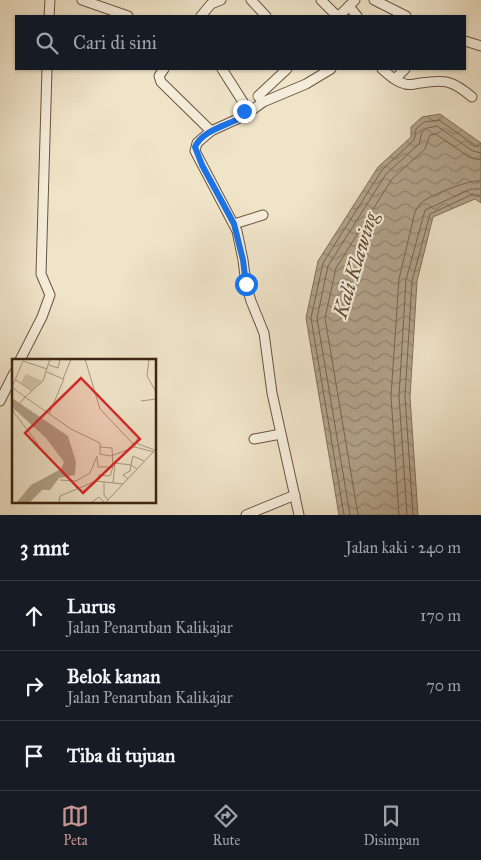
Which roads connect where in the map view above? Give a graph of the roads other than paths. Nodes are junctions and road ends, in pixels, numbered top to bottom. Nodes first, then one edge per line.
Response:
1 (50, 0) edge
2 (82, 0) edge
3 (251, 0) edge
4 (321, 0) edge
5 (375, 0) edge
6 (216, 1) edge
7 (352, 3) edge
8 (48, 15) edge
9 (125, 15) edge
10 (202, 15) edge
11 (265, 15) edge
12 (337, 15) edge
13 (339, 15) edge
14 (357, 15) edge
15 (404, 15) edge
16 (466, 41) edge
17 (480, 45) edge
18 (47, 70) edge
19 (163, 70) edge
20 (223, 70) edge
21 (286, 70) edge
22 (329, 70) edge
23 (383, 70) edge
24 (404, 70) edge
25 (394, 79) junction
26 (472, 97) dead end
27 (260, 99) junction
28 (244, 114) junction
29 (211, 131) junction
30 (263, 215) dead end
31 (234, 224) junction
32 (21, 359) edge
33 (12, 377) edge
34 (0, 401) edge
35 (281, 434) junction
36 (254, 439) dead end
37 (295, 495) junction
38 (246, 515) edge
39 (299, 515) edge

1 - 8 street
2 - 9 street
3 - 11 street
4 - 12 street
5 - 15 street
6 - 10 street
7 - 13 street
7 - 14 street
16 - 17 street
18 - 32 street
19 - 29 street
20 - 28 street
21 - 27 street
22 - 27 street
23 - 25 street
24 - 25 street
25 - 26 street
27 - 28 street
28 - 29 street
29 - 31 street
30 - 31 street
31 - 35 street
33 - 34 street
35 - 36 street
35 - 37 street
37 - 38 street
37 - 39 street

